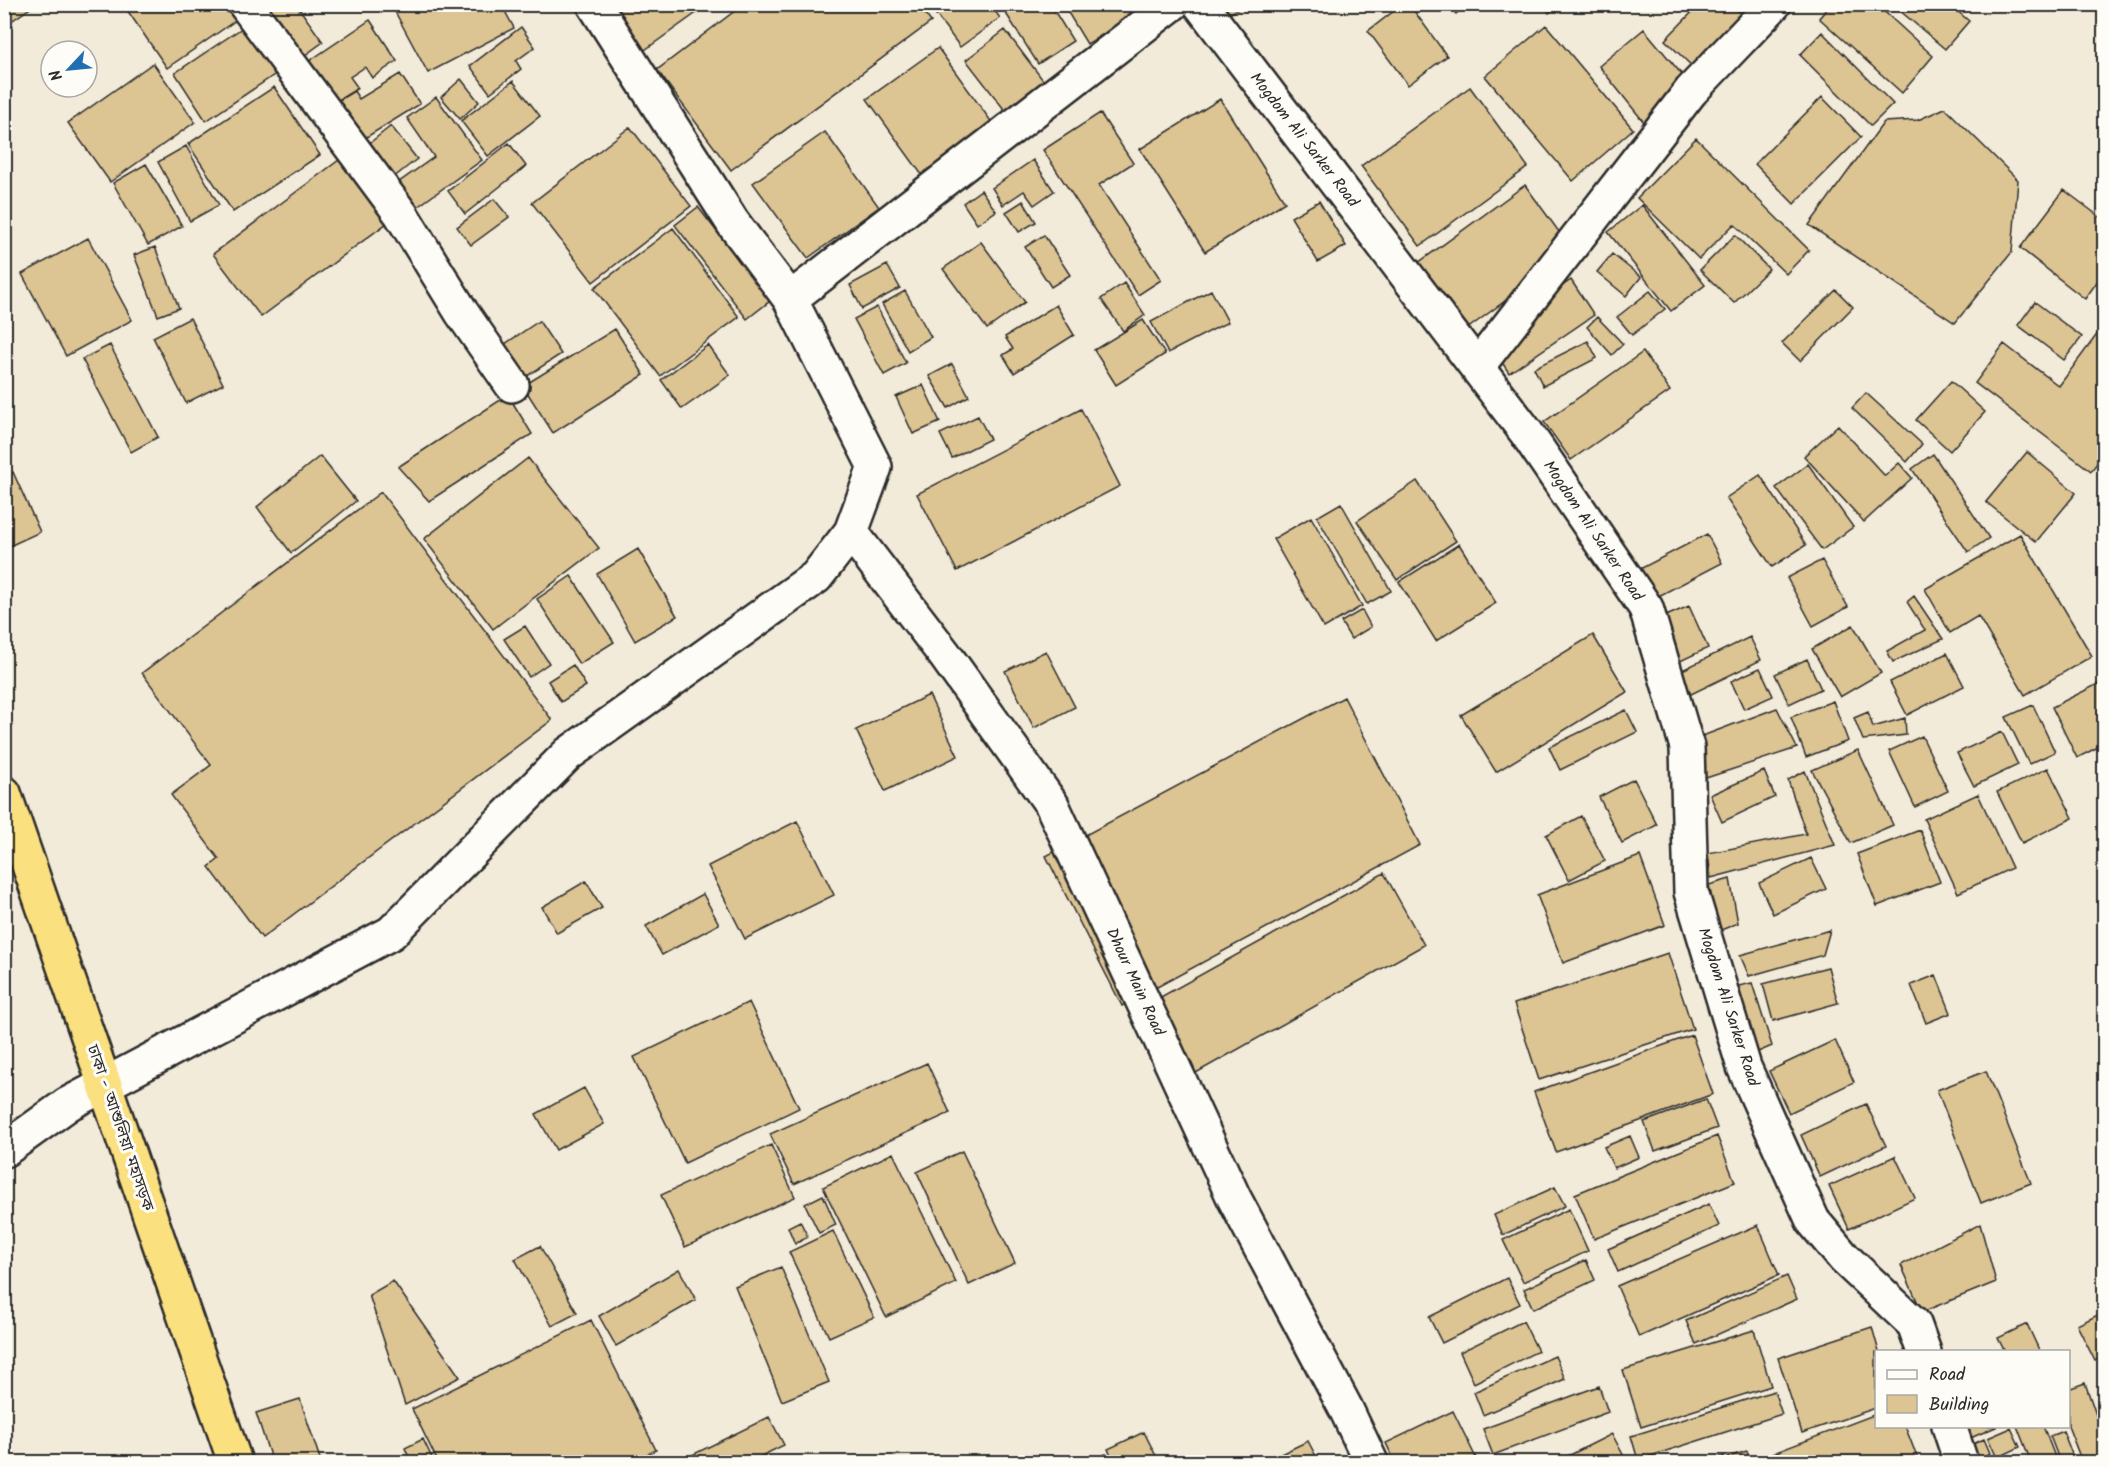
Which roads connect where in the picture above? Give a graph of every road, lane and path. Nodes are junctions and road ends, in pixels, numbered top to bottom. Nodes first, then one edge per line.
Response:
1 (245, 4) edge
2 (594, 4) edge
3 (1172, 4) edge
4 (1200, 4) edge
5 (1774, 4) edge
6 (790, 299) junction
7 (1477, 367) junction
8 (512, 386) dead end
9 (850, 532) junction
10 (4, 793) edge
11 (105, 1083) junction
12 (4, 1150) edge
13 (1923, 1350) edge
14 (1950, 1428) edge
15 (235, 1462) edge
16 (1371, 1462) edge
17 (1962, 1462) edge

1 - 8 street
2 - 6 street
3 - 6 street
4 - 7 street, Mogdom Ali Sarker Road
5 - 7 street
6 - 9 street
7 - 13 street, Mogdom Ali Sarker Road
9 - 11 street
9 - 16 street, Dhour Main Road
10 - 11 highway, ঢাকা - আশুলিয়া মহাসড়ক
11 - 12 street
11 - 15 highway, ঢাকা - আশুলিয়া মহাসড়ক
14 - 17 street

